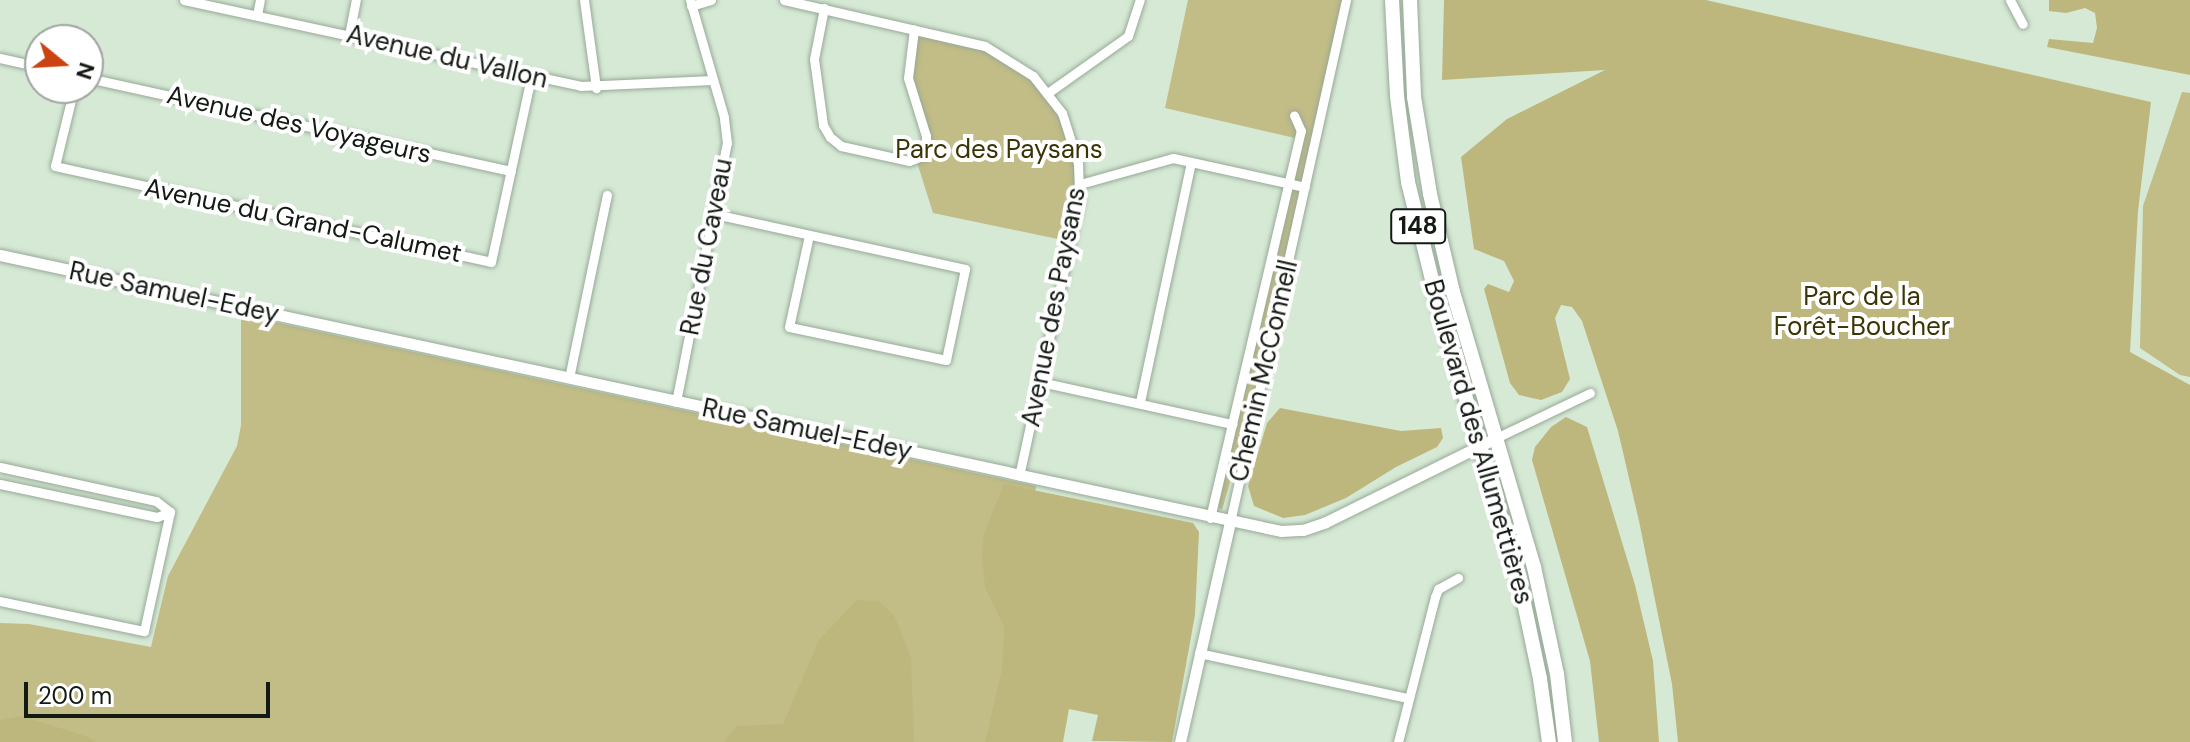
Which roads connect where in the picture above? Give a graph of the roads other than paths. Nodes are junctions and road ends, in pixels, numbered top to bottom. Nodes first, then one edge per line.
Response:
1 (184, 0) edge
2 (260, 0) edge
3 (356, 0) edge
4 (584, 0) edge
5 (711, 0) edge
6 (784, 0) edge
7 (1140, 0) edge
8 (1346, 0) edge
9 (1392, 0) edge
10 (1410, 0) edge
11 (2010, 0) edge
12 (690, 3) edge
13 (824, 8) junction
14 (257, 15) junction
15 (2023, 24) dead end
16 (914, 29) junction
17 (349, 35) junction
18 (0, 58) edge
19 (24, 63) edge
20 (531, 77) junction
21 (713, 80) junction
22 (104, 82) edge
23 (596, 88) junction
24 (1049, 92) junction
25 (70, 104) edge
26 (1294, 115) dead end
27 (1191, 163) junction
28 (511, 171) junction
29 (1287, 183) junction
30 (1080, 184) junction
31 (1305, 187) junction
32 (607, 195) dead end
33 (715, 214) junction
34 (809, 235) junction
35 (0, 255) edge
36 (569, 378) junction
37 (1041, 382) junction
38 (1590, 393) dead end
39 (676, 402) junction
40 (1140, 402) junction
41 (1232, 424) junction
42 (1498, 437) junction
43 (1481, 446) junction
44 (0, 467) edge
45 (1019, 476) junction
46 (0, 484) edge
47 (170, 512) junction
48 (1210, 518) junction
49 (1230, 522) junction
50 (1458, 578) dead end
51 (0, 601) edge
52 (1199, 653) junction
53 (1408, 698) junction
54 (1180, 742) edge
55 (1398, 742) edge
56 (1549, 742) edge
57 (1565, 742) edge

1 - 14 street, Avenue du Vallon
2 - 14 street
3 - 17 street
4 - 23 street
5 - 12 street
6 - 13 street, Avenue des Paysans
7 - 24 street
8 - 31 street, Chemin McConnell
9 - 43 highway, Boulevard des Allumettières / 148
10 - 42 highway, Boulevard des Allumettières / 148
11 - 15 street
12 - 21 street, Rue du Caveau
13 - 16 street, Avenue des Paysans
13 - 16 street
14 - 17 street, Avenue du Vallon
16 - 24 street, Avenue des Paysans
17 - 20 street, Avenue du Vallon
18 - 19 street
20 - 23 street, Avenue du Vallon
20 - 28 street, Avenue du Grand-Calumet
21 - 23 street, Avenue du Vallon
21 - 33 street, Rue du Caveau
22 - 28 street, Avenue des Voyageurs
24 - 30 street, Avenue des Paysans
25 - 28 street, Avenue du Grand-Calumet
26 - 29 street
27 - 29 street
27 - 30 street
27 - 40 street
29 - 31 street
29 - 41 street
30 - 37 street, Avenue des Paysans
31 - 49 street, Chemin McConnell
32 - 36 street
33 - 34 street
33 - 39 street, Rue du Caveau
34 - 34 street
35 - 36 street, Rue Samuel-Edey
36 - 39 street, Rue Samuel-Edey
37 - 40 street
37 - 45 street, Avenue des Paysans
38 - 42 street, Rue Samuel-Edey
39 - 45 street, Rue Samuel-Edey
40 - 41 street
41 - 48 street
42 - 43 street, Rue Samuel-Edey
42 - 57 highway, Boulevard des Allumettières / 148
43 - 49 street, Rue Samuel-Edey
43 - 56 highway, Boulevard des Allumettières / 148
44 - 47 street
45 - 48 street, Rue Samuel-Edey
46 - 47 street
47 - 51 street
48 - 49 street, Rue Samuel-Edey
49 - 52 street, Chemin McConnell
50 - 53 street
52 - 53 street
52 - 54 street, Chemin McConnell
53 - 55 street

